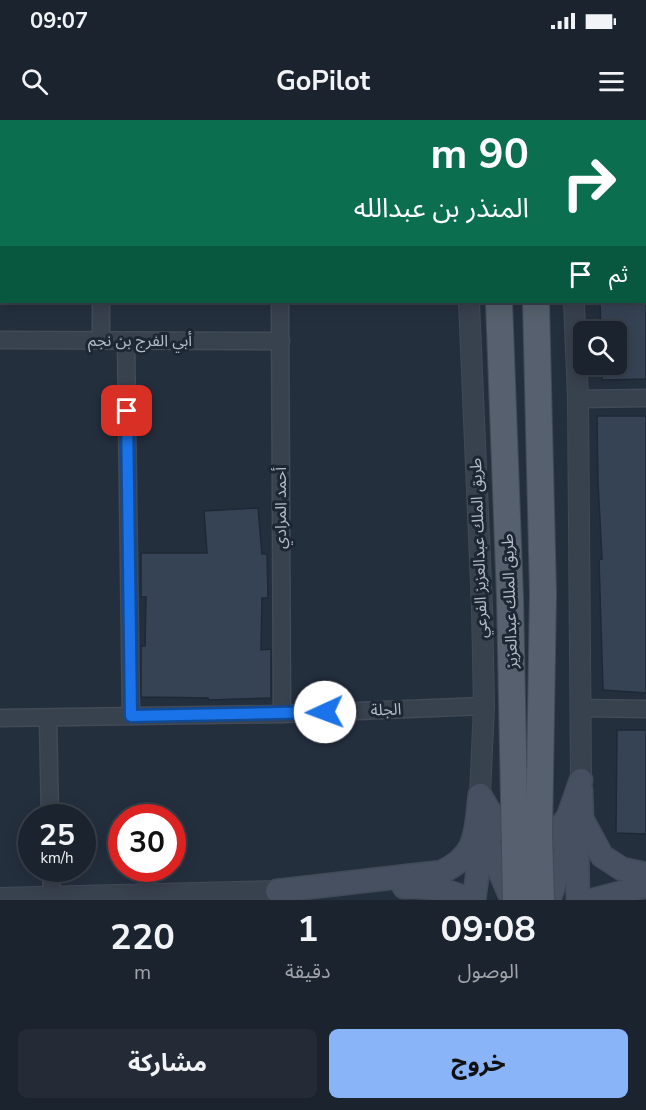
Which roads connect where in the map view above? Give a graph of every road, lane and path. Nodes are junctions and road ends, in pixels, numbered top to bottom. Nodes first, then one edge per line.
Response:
1 (100, 303) edge
2 (280, 303) edge
3 (469, 303) edge
4 (480, 303) edge
5 (499, 303) edge
6 (536, 303) edge
7 (574, 303) edge
8 (0, 340) edge
9 (101, 340) junction
10 (471, 340) junction
11 (126, 341) junction
12 (280, 341) junction
13 (646, 398) edge
14 (578, 399) junction
15 (484, 706) junction
16 (580, 708) junction
17 (646, 709) edge
18 (282, 714) junction
19 (131, 716) junction
20 (0, 718) edge
21 (48, 718) junction
22 (581, 780) junction
23 (480, 795) junction
24 (50, 804) edge
25 (577, 819) junction
26 (646, 874) edge
27 (51, 882) edge
28 (646, 886) edge
29 (277, 891) junction
30 (0, 897) edge
31 (52, 897) junction
32 (349, 900) edge
33 (466, 900) edge
34 (474, 900) edge
35 (514, 900) edge
36 (541, 900) edge
37 (549, 900) edge
38 (578, 900) edge
39 (592, 900) edge

1 - 9 street
2 - 12 street, أحمد المرادي
3 - 10 street, طريق الملك عبدالعزيز الفرعي
4 - 10 street
5 - 35 main road, طريق الملك عبدالعزيز, bridge
6 - 36 main road, طريق الملك عبدالعزيز, bridge
7 - 14 street
8 - 9 street, أبي الفرج بن نجم
9 - 11 street, أبي الفرج بن نجم
10 - 15 street, طريق الملك عبدالعزيز الفرعي
11 - 12 street, أبي الفرج بن نجم
11 - 19 street
12 - 18 street, أحمد المرادي
13 - 14 street
14 - 16 street
15 - 18 street, الجلة
15 - 23 street, طريق الملك عبدالعزيز الفرعي
16 - 17 street
16 - 22 street
18 - 19 street, الجلة
19 - 21 street, الجلة
20 - 21 street, الجلة
21 - 24 street
22 - 23 main road
22 - 25 main road
22 - 26 main road
23 - 29 main road
23 - 34 main road
23 - 35 main road
25 - 37 main road
25 - 38 main road
27 - 31 street
28 - 39 main road
29 - 31 street
29 - 32 main road
29 - 33 main road
30 - 31 street

